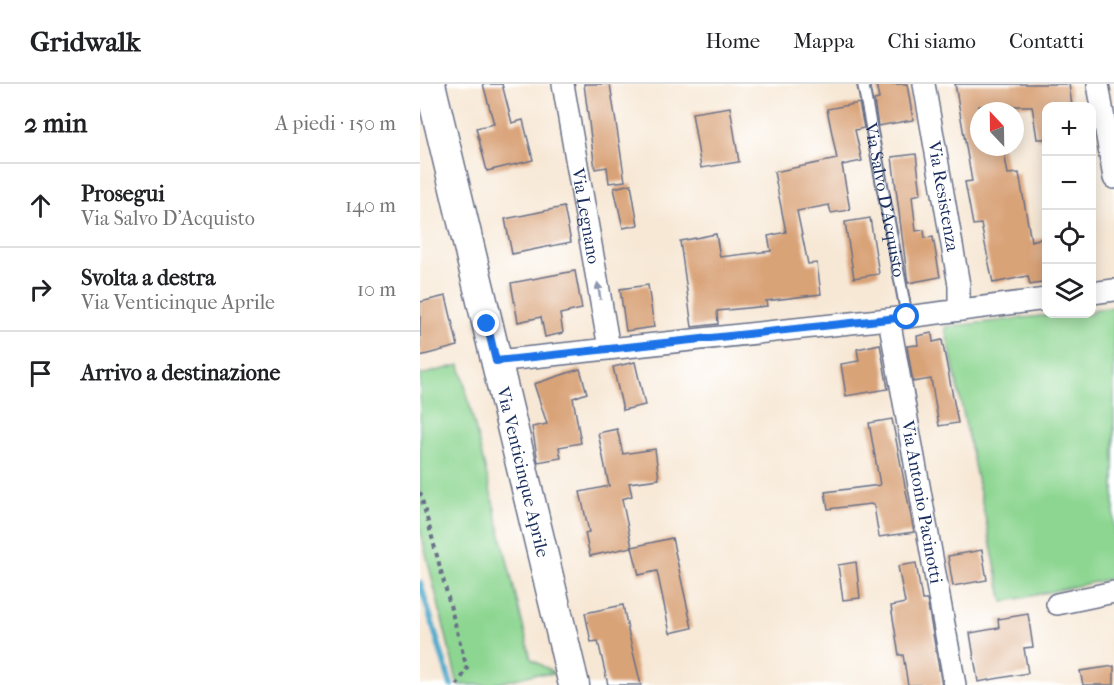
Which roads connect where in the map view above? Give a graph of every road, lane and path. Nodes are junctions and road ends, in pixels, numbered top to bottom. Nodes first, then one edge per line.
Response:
1 (430, 84) edge
2 (563, 84) edge
3 (863, 84) edge
4 (924, 84) edge
5 (1098, 84) edge
6 (1114, 178) edge
7 (1114, 291) edge
8 (1096, 293) edge
9 (1042, 300) edge
10 (959, 310) junction
11 (898, 318) junction
12 (609, 348) junction
13 (496, 361) junction
14 (420, 492) edge
15 (1114, 592) edge
16 (1057, 604) dead end
17 (457, 685) edge
18 (574, 685) edge
19 (955, 685) edge

1 - 13 street, Via Venticinque Aprile
12 -> 2 street, Via Legnano
3 - 11 lane, Via Salvo D'Acquisto
4 - 10 street, Via Resistenza
5 - 6 street
7 - 8 street
9 - 10 street
10 - 11 street
11 - 12 street
11 - 19 street, Via Antonio Pacinotti
12 - 13 street
13 - 18 street, Via Venticinque Aprile
14 - 17 path
15 - 16 street

